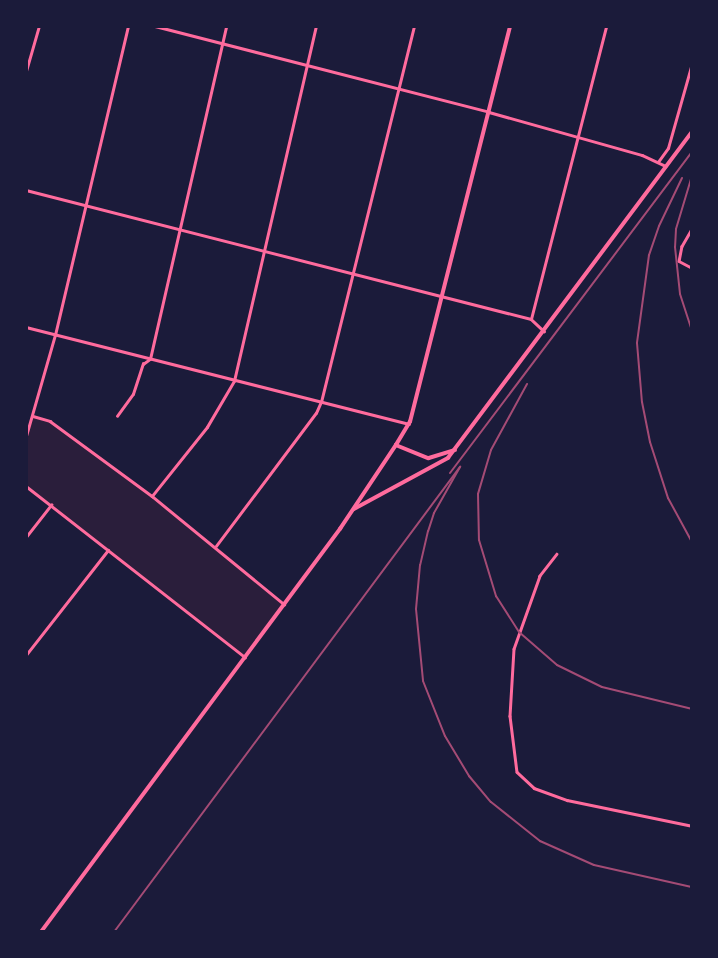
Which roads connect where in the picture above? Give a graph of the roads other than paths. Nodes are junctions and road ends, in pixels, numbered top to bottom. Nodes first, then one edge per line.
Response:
1 (39, 26) edge
2 (128, 26) edge
3 (155, 26) edge
4 (226, 26) edge
5 (316, 26) edge
6 (414, 26) edge
7 (510, 26) edge
8 (606, 26) edge
9 (222, 43) junction
10 (692, 64) edge
11 (307, 66) junction
12 (26, 71) edge
13 (398, 89) junction
14 (489, 112) junction
15 (692, 132) edge
16 (575, 138) junction
17 (658, 162) junction
18 (666, 166) junction
19 (26, 190) edge
20 (84, 205) junction
21 (180, 229) junction
22 (692, 229) edge
23 (264, 251) junction
24 (692, 268) edge
25 (354, 271) junction
26 (442, 296) junction
27 (531, 319) junction
28 (26, 327) edge
29 (544, 331) junction
30 (55, 335) junction
31 (150, 359) junction
32 (234, 382) junction
33 (321, 402) junction
34 (33, 416) junction
35 (117, 416) dead end
36 (410, 424) junction
37 (26, 436) edge
38 (396, 445) junction
39 (455, 450) junction
40 (26, 486) edge
41 (152, 496) junction
42 (51, 505) junction
43 (352, 510) junction
44 (26, 537) edge
45 (216, 546) junction
46 (108, 550) junction
47 (557, 554) dead end
48 (284, 604) junction
49 (26, 654) edge
50 (245, 657) junction
51 (692, 826) edge
52 (41, 932) edge

1 - 12 street
2 - 20 street
3 - 9 street
4 - 9 street
5 - 11 street
6 - 13 street
7 - 14 main road
8 - 16 street
9 - 11 street
9 - 21 street
10 - 17 street
11 - 13 street
11 - 23 street
13 - 14 street
13 - 25 street
14 - 16 street
14 - 26 main road
15 - 18 main road
16 - 17 street
16 - 27 street
17 - 18 street
18 - 29 main road
19 - 20 street
20 - 21 street
20 - 30 street
21 - 23 street
21 - 31 street
22 - 24 street
23 - 25 street
23 - 32 street
25 - 26 street
25 - 33 street
26 - 27 street
26 - 36 main road
27 - 29 street
28 - 30 street
29 - 39 main road
30 - 31 street
30 - 34 street
31 - 32 street
31 - 35 street
32 - 33 street
32 - 41 street
33 - 36 street
33 - 45 street
34 - 37 street
34 - 41 street
36 - 38 main road
38 - 39 main road
38 - 43 main road
39 - 43 main road
40 - 42 street
41 - 45 street
42 - 44 street
42 - 46 street
43 - 48 main road
45 - 48 street
46 - 49 street
46 - 50 street
47 - 51 street
48 - 50 main road
50 - 52 main road

